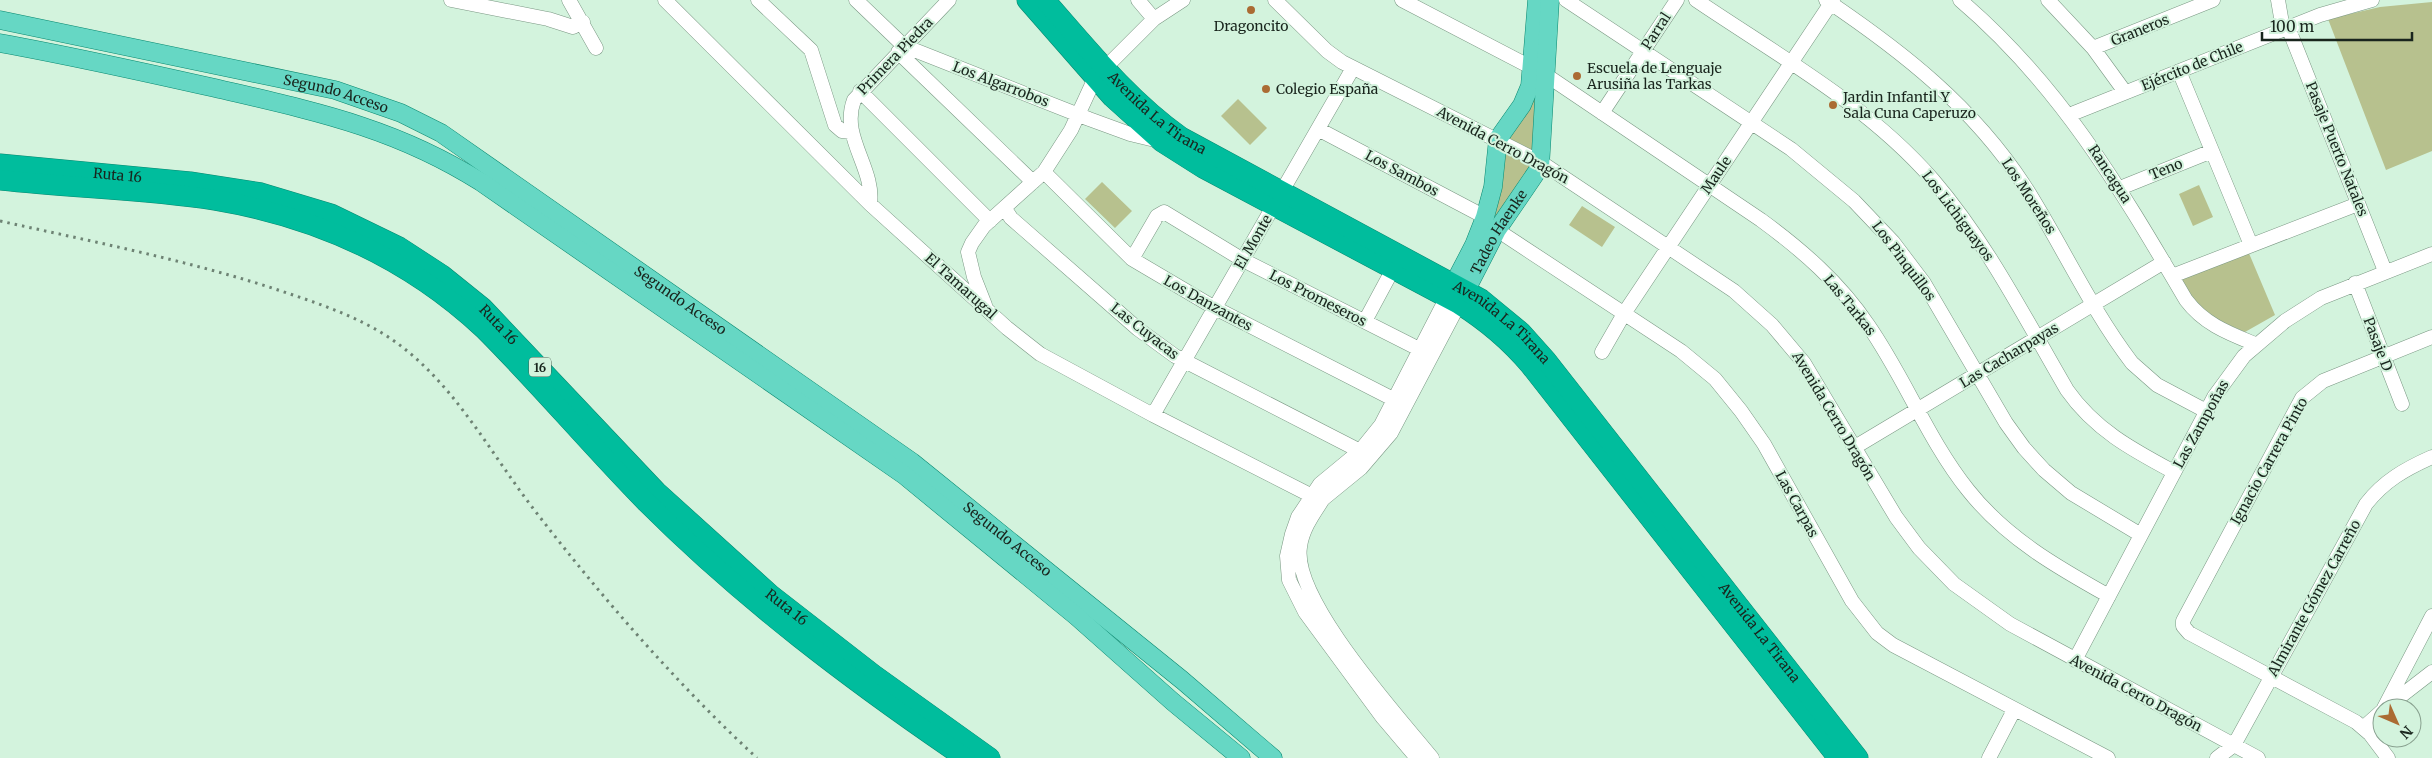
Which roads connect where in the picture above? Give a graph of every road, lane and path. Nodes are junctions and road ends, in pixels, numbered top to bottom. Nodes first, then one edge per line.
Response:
1 (452, 0) edge
2 (569, 0) edge
3 (665, 0) edge
4 (758, 0) edge
5 (856, 0) edge
6 (948, 0) edge
7 (1026, 0) edge
8 (1045, 0) edge
9 (1138, 0) edge
10 (1183, 0) edge
11 (1275, 0) edge
12 (1402, 0) edge
13 (1536, 0) edge
14 (1550, 0) edge
15 (1566, 0) edge
16 (1677, 0) edge
17 (1696, 0) edge
18 (1960, 0) edge
19 (2048, 0) edge
20 (2213, 0) edge
21 (2278, 0) edge
22 (2372, 0) edge
23 (1830, 1) edge
24 (1154, 19) junction
25 (0, 20) edge
26 (583, 22) junction
27 (2286, 28) junction
28 (0, 43) edge
29 (596, 48) dead end
30 (2094, 48) junction
31 (901, 49) junction
32 (1643, 51) junction
33 (1790, 64) junction
34 (1353, 68) junction
35 (2179, 70) junction
36 (1539, 71) junction
37 (1100, 73) junction
38 (860, 91) junction
39 (2125, 92) junction
40 (1602, 113) junction
41 (1078, 114) junction
42 (2069, 115) junction
43 (1752, 122) junction
44 (1318, 129) junction
45 (852, 132) junction
46 (1498, 139) junction
47 (1162, 142) junction
48 (2212, 151) junction
49 (1542, 163) junction
50 (0, 164) edge
51 (1044, 172) junction
52 (0, 180) edge
53 (1033, 182) junction
54 (1709, 185) junction
55 (2120, 188) junction
56 (1277, 200) junction
57 (870, 204) junction
58 (2358, 204) junction
59 (1005, 209) junction
60 (990, 221) junction
61 (1491, 224) junction
62 (2251, 245) junction
63 (1669, 246) junction
64 (2432, 254) edge
65 (1132, 259) junction
66 (1243, 260) junction
67 (2164, 262) junction
68 (1393, 269) junction
69 (2385, 271) junction
70 (2172, 276) junction
71 (2355, 283) junction
72 (1456, 294) junction
73 (2094, 304) junction
74 (986, 308) junction
75 (1215, 308) junction
76 (1625, 312) junction
77 (1365, 321) junction
78 (2432, 337) edge
79 (2037, 338) junction
80 (2255, 344) junction
81 (1421, 350) junction
82 (1602, 352) dead end
83 (2383, 357) junction
84 (1184, 361) junction
85 (1978, 374) junction
86 (1395, 400) junction
87 (2402, 404) dead end
88 (1918, 410) junction
89 (2206, 411) junction
90 (1153, 416) junction
91 (1855, 447) junction
92 (1360, 451) junction
93 (2432, 458) edge
94 (2174, 472) junction
95 (1318, 497) junction
96 (2141, 535) junction
97 (2109, 596) junction
98 (2432, 616) edge
99 (2075, 660) junction
100 (2432, 672) edge
101 (2271, 677) junction
102 (2390, 698) edge
103 (2398, 698) edge
104 (2014, 710) junction
105 (2372, 720) edge
106 (2364, 728) junction
107 (2234, 745) junction
108 (965, 758) edge
109 (990, 758) edge
110 (1241, 758) edge
111 (1273, 758) edge
112 (1417, 758) edge
113 (1432, 758) edge
114 (1838, 758) edge
115 (1858, 758) edge
116 (1989, 758) edge
117 (2108, 758) edge
118 (2217, 758) edge
119 (2258, 758) edge
120 (2388, 758) edge

1 - 26 street
2 - 26 street
3 - 57 street, El Tamarugal
4 - 45 street
5 - 31 street, Los Algarrobos
6 - 31 street, Primera Piedra
7 - 37 highway, Avenida La Tirana
8 - 37 highway, Avenida La Tirana
9 - 24 street
10 - 24 street
11 - 34 street, Avenida Cerro Dragón
12 - 36 street, Las Tarkas
13 - 36 main road, Tadeo Haenke
14 - 36 main road, Tadeo Haenke
15 - 32 street, Los Pinquillos
16 - 32 street, Parral
17 - 33 street, Los Lichiguayos
18 - 42 street, Rancagua
19 - 30 street
20 - 30 street, Graneros
21 - 27 street, Pasaje Puerto Natales
22 - 27 street, Ejército de Chile
23 - 33 street, Maule
23 - 73 street, Los Moreños
24 - 37 street
25 - 111 main road, Segundo Acceso
26 - 29 street
27 - 35 street, Ejército de Chile
27 - 58 street, Pasaje Puerto Natales
28 - 110 main road, Segundo Acceso
30 - 39 street
31 - 38 street, Primera Piedra
31 - 41 street, Los Algarrobos
31 - 53 street
32 - 40 street, Parral
32 - 43 street, Los Pinquillos
33 - 43 street, Maule
33 - 79 street, Los Lichiguayos
34 - 44 street, El Monte
34 - 46 street, Avenida Cerro Dragón
35 - 39 street, Ejército de Chile
35 - 48 street
36 - 40 street, Las Tarkas
36 - 46 main road, Tadeo Haenke
36 - 49 main road, Tadeo Haenke
37 - 41 street
37 - 47 highway, Avenida La Tirana
37 - 56 highway, Avenida La Tirana
38 - 45 street, Primera Piedra
38 - 60 street
39 - 42 street, Ejército de Chile
40 - 54 street, Las Tarkas
41 - 47 street, Los Algarrobos
41 - 51 street
42 - 55 street, Rancagua
43 - 54 street, Maule
43 - 85 street, Los Pinquillos
44 - 56 street, El Monte
44 - 61 street, Los Sambos
45 - 57 street, Primera Piedra
46 - 49 street, Avenida Cerro Dragón
46 - 61 main road, Tadeo Haenke
47 - 56 highway, Avenida La Tirana
48 - 55 street, Teno
48 - 62 street
49 - 61 main road, Tadeo Haenke
49 - 63 street, Avenida Cerro Dragón
50 - 109 highway, Ruta 16 / 16
51 - 53 street
51 - 65 street, Los Danzantes
52 - 108 highway, Ruta 16 / 16
53 - 59 street
54 - 63 street, Maule
54 - 88 street, Las Tarkas
55 - 67 street, Rancagua
56 - 66 street, El Monte
56 - 68 highway, Avenida La Tirana
56 - 72 highway, Avenida La Tirana
57 - 74 street, El Tamarugal
58 - 62 street
58 - 69 street, Pasaje Puerto Natales
59 - 60 street
59 - 84 street, Las Cuyacas
60 - 74 street
61 - 72 main road, Tadeo Haenke
61 - 76 street, Las Carpas
62 - 70 street
63 - 76 street, Maule
63 - 91 street, Avenida Cerro Dragón
64 - 69 street, Las Zampoñas
65 - 66 street, Los Promeseros
65 - 75 street, Los Danzantes
66 - 75 street, El Monte
66 - 77 street, Los Promeseros
67 - 70 street, Rancagua
67 - 73 street, Las Cacharpayas
68 - 72 highway, Avenida La Tirana
68 - 77 street
69 - 71 street, Las Zampoñas
70 - 80 street, Rancagua
71 - 80 street, Las Zampoñas
71 - 83 street, Pasaje D
72 - 81 street, Tadeo Haenke
72 - 95 street, Tadeo Haenke
72 - 114 highway, Avenida La Tirana
72 - 115 highway, Avenida La Tirana
73 - 79 street, Las Cacharpayas
73 - 89 street, Los Moreños
74 - 90 street, El Tamarugal
75 - 84 street, El Monte
75 - 86 street, Los Danzantes
76 - 82 street, Maule
76 - 104 street, Las Carpas
77 - 81 street, Los Promeseros
78 - 83 street, Ignacio Carrera Pinto
79 - 85 street, Las Cacharpayas
79 - 94 street, Los Lichiguayos
80 - 89 street, Las Zampoñas
81 - 86 street, Tadeo Haenke
83 - 87 street, Pasaje D
83 - 101 street, Ignacio Carrera Pinto
84 - 90 street, El Monte
84 - 92 street, Las Cuyacas
85 - 88 street, Las Cacharpayas
85 - 96 street, Los Pinquillos
86 - 92 street, Tadeo Haenke
88 - 91 street, Las Cacharpayas
88 - 97 street, Las Tarkas
89 - 94 street, Las Zampoñas
90 - 95 street, El Tamarugal
91 - 99 street, Avenida Cerro Dragón
92 - 95 street, Tadeo Haenke
93 - 101 street, Almirante Gómez Carreño
94 - 96 street, Las Zampoñas
95 - 112 street
95 - 113 street
96 - 97 street, Las Zampoñas
97 - 99 street, Las Zampoñas
98 - 102 street
99 - 107 street, Avenida Cerro Dragón
100 - 103 street
101 - 106 street
101 - 107 street, Almirante Gómez Carreño
104 - 116 street
104 - 117 street, Las Carpas
105 - 106 street
106 - 120 street
107 - 118 street, Almirante Gómez Carreño
107 - 119 street, Avenida Cerro Dragón

